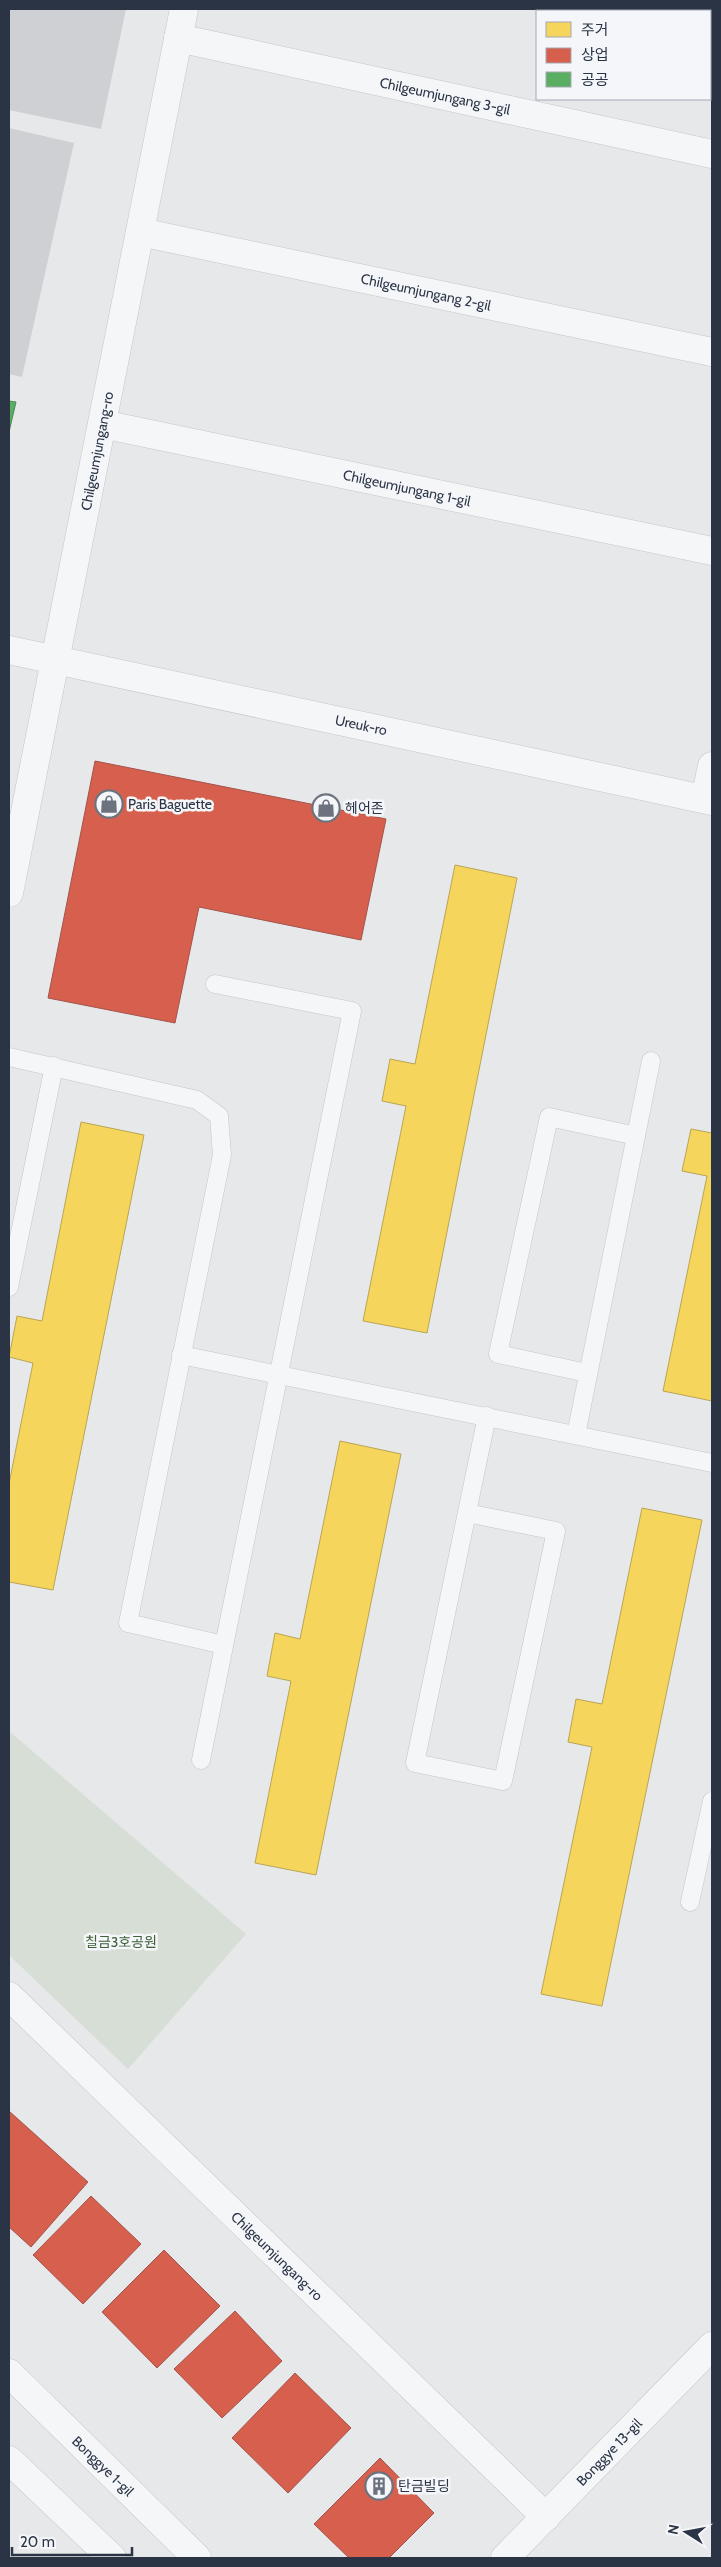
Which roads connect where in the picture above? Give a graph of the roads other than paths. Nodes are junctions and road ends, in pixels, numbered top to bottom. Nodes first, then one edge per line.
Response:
1 (184, 9) edge
2 (178, 38) junction
3 (712, 154) edge
4 (140, 232) junction
5 (712, 352) edge
6 (102, 424) junction
7 (712, 552) edge
8 (9, 650) edge
9 (55, 660) junction
10 (712, 766) edge
11 (709, 800) edge
12 (9, 893) edge
13 (215, 984) dead end
14 (9, 1057) edge
15 (651, 1062) dead end
16 (54, 1066) junction
17 (636, 1136) junction
18 (9, 1287) edge
19 (182, 1355) junction
20 (588, 1373) junction
21 (279, 1375) junction
22 (487, 1416) junction
23 (576, 1435) junction
24 (712, 1463) edge
25 (467, 1513) junction
26 (224, 1645) junction
27 (201, 1760) dead end
28 (712, 1801) edge
29 (708, 1843) edge
30 (690, 1902) dead end
31 (11, 2001) edge
32 (712, 2346) edge
33 (9, 2373) edge
34 (9, 2460) edge
35 (546, 2517) junction
36 (112, 2558) edge
37 (197, 2558) edge
38 (505, 2558) edge

1 - 2 street, Chilgeumjungang-ro
2 - 3 street, Chilgeumjungang 3-gil
2 - 4 street, Chilgeumjungang-ro
4 - 5 street, Chilgeumjungang 2-gil
4 - 6 street, Chilgeumjungang-ro
6 - 7 street, Chilgeumjungang 1-gil
6 - 9 street, Chilgeumjungang-ro
8 - 9 street, Ureuk-ro
9 - 11 street, Ureuk-ro
9 - 12 street, Chilgeumjungang-ro
10 - 11 street
13 - 21 lane
14 - 16 lane
15 - 17 lane
16 - 18 lane
16 - 19 lane
17 - 20 lane
17 - 20 lane
19 - 21 lane
19 - 26 lane
20 - 23 lane
21 - 22 lane
21 - 26 lane
22 - 23 lane
22 - 25 lane
23 - 24 lane
25 - 25 lane
26 - 27 lane
28 - 29 lane
29 - 30 lane
31 - 35 street, Chilgeumjungang-ro
32 - 35 street, Bonggye 13-gil
33 - 37 street, Bonggye 1-gil
34 - 36 street
35 - 38 street, Bonggye 13-gil

